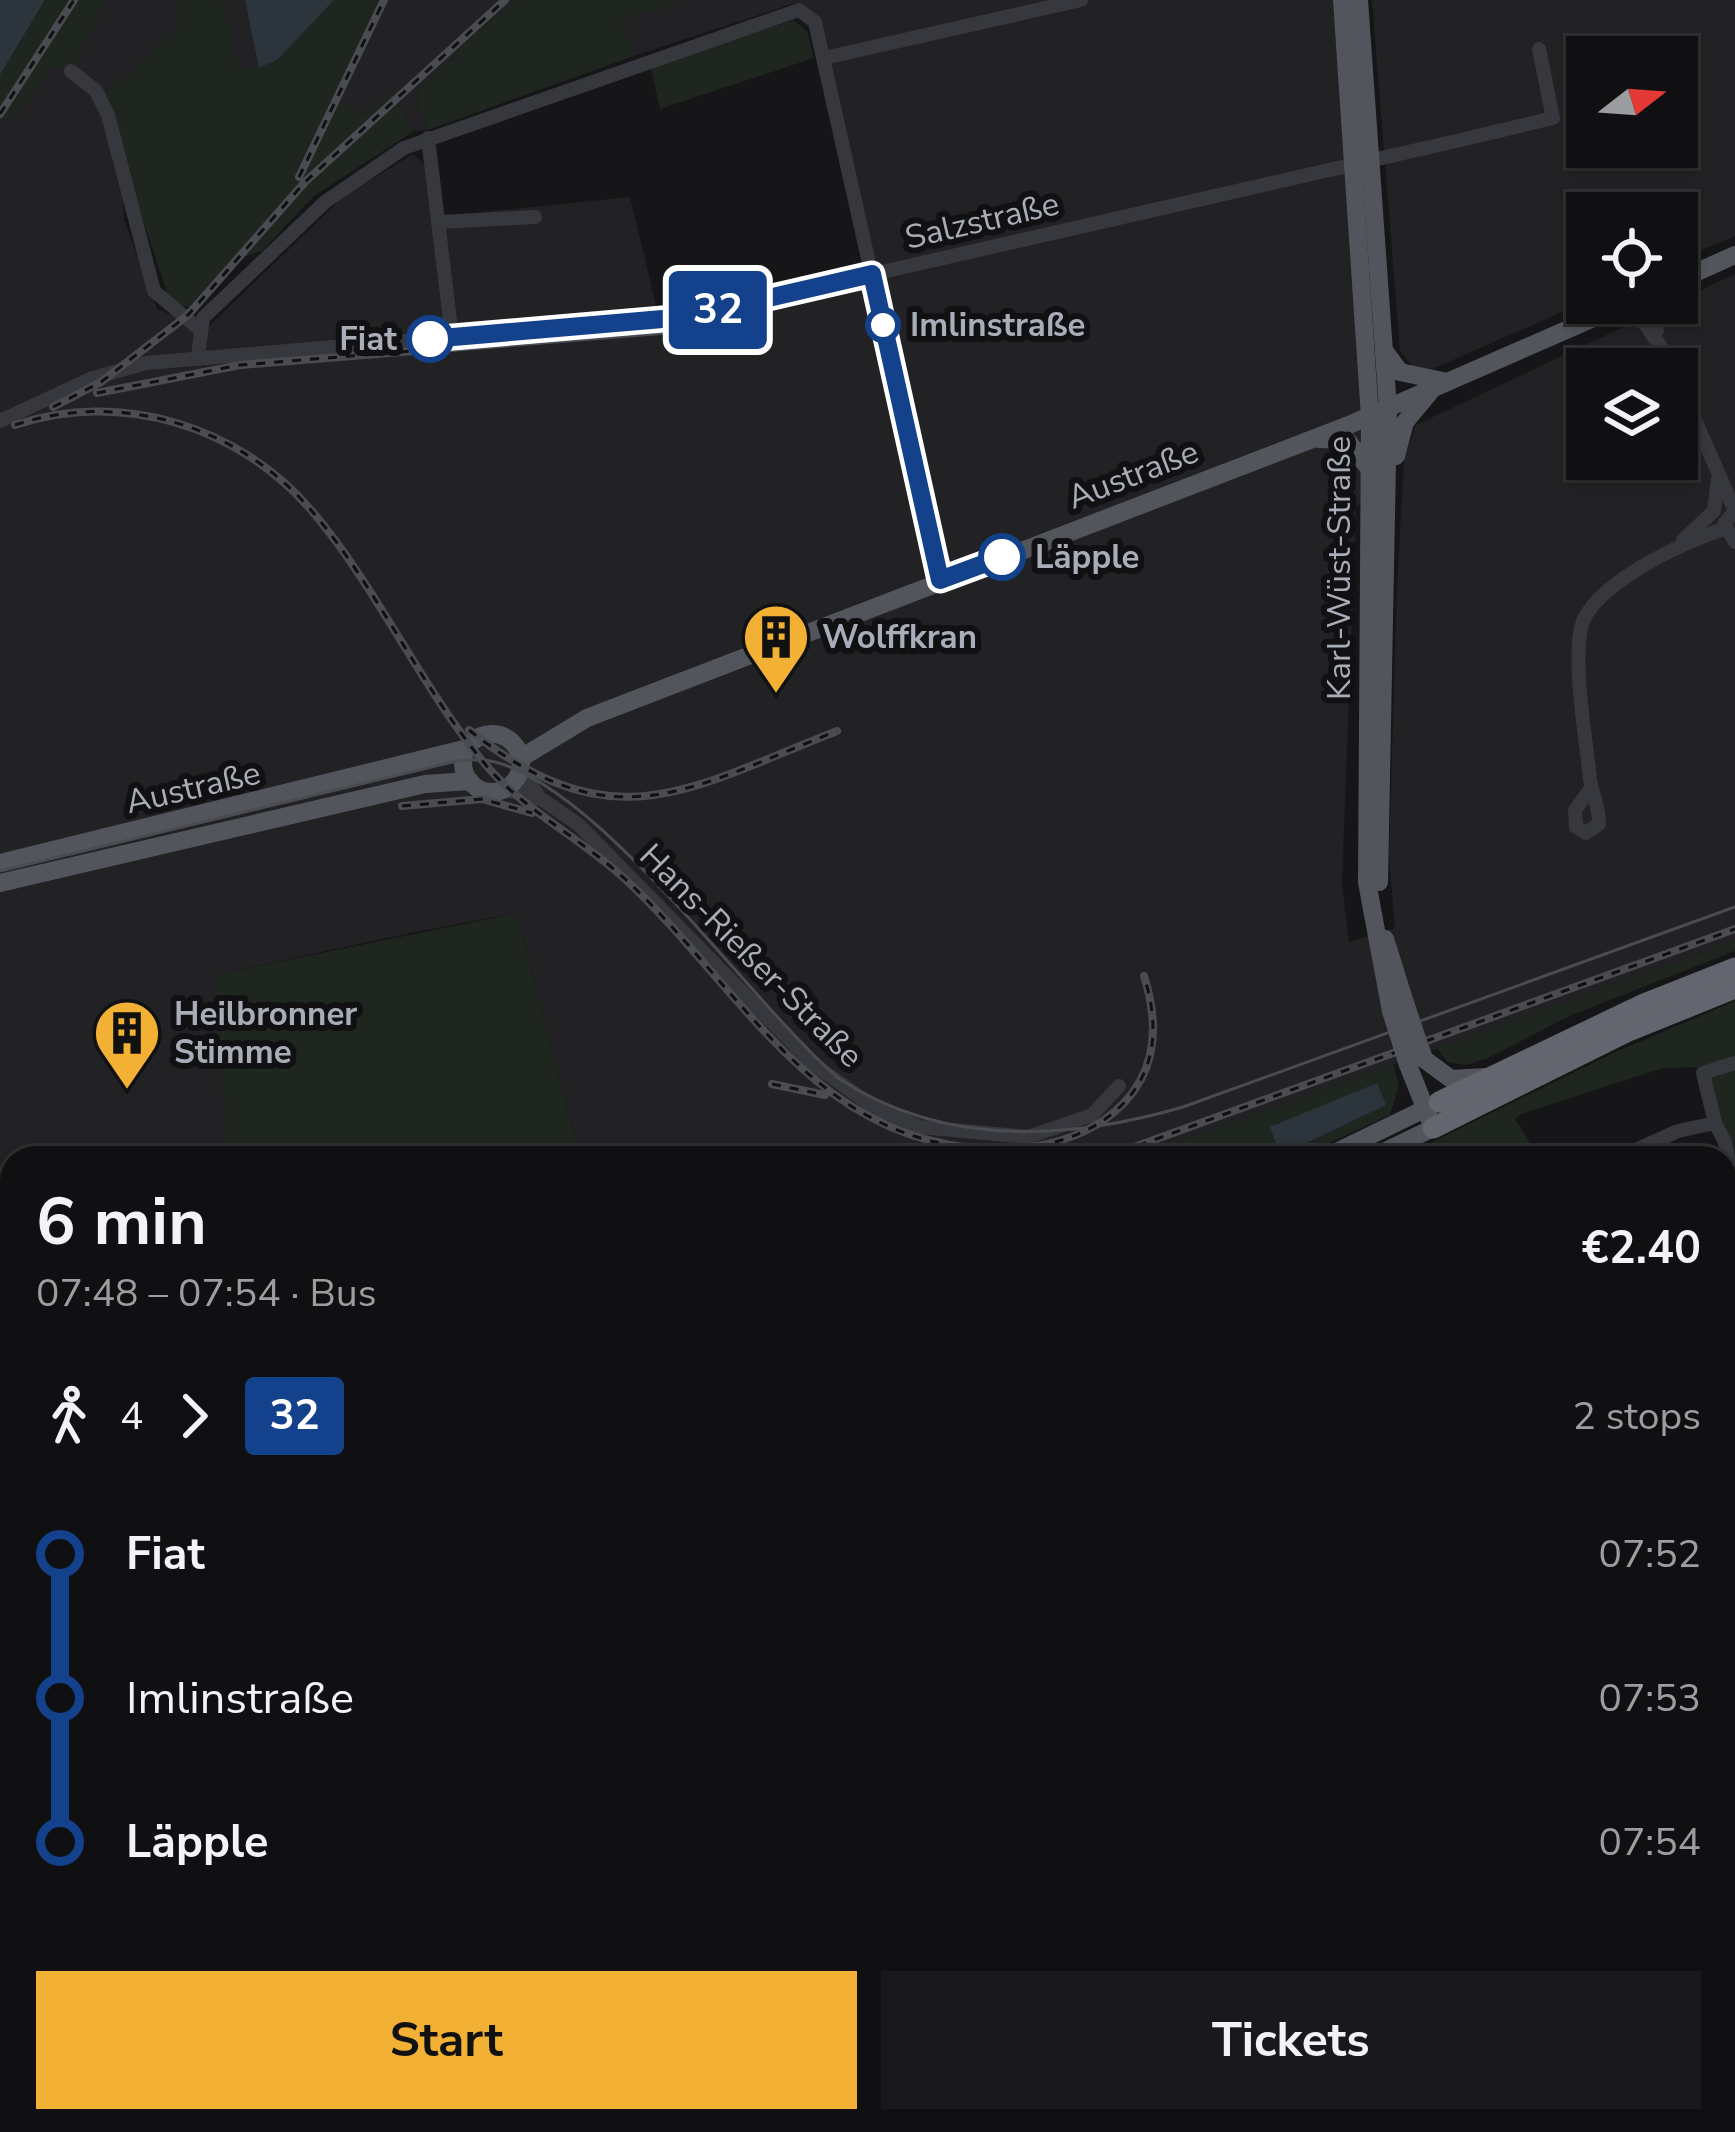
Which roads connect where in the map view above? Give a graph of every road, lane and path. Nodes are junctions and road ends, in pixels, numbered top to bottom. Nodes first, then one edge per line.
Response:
1 (1081, 0) edge
2 (1342, 0) edge
3 (1359, 0) edge
4 (1539, 49) dead end
5 (824, 58) junction
6 (71, 71) dead end
7 (428, 138) junction
8 (1364, 161) junction
9 (535, 217) dead end
10 (438, 223) junction
11 (1735, 255) edge
12 (1698, 272) edge
13 (872, 274) junction
14 (1579, 325) joint
15 (198, 328) junction
16 (452, 337) junction
17 (1661, 348) edge
18 (1385, 352) junction
19 (198, 356) junction
20 (1441, 385) junction
21 (1378, 413) junction
22 (0, 421) edge
23 (1698, 428) edge
24 (1315, 438) junction
25 (1371, 471) junction
26 (1718, 475) junction
27 (1729, 535) edge
28 (1387, 538) junction
29 (1683, 541) junction
30 (940, 580) junction
31 (469, 748) junction
32 (517, 757) junction
33 (470, 781) junction
34 (1591, 788) dead end
35 (504, 789) junction
36 (541, 799) junction
37 (0, 863) edge
38 (0, 883) edge
39 (1735, 968) edge
40 (1735, 988) edge
41 (1398, 1009) junction
42 (1416, 1062) junction
43 (1735, 1063) edge
44 (1489, 1076) junction
45 (1119, 1086) dead end
46 (1436, 1115) junction
47 (1715, 1123) junction
48 (1355, 1146) edge
49 (1389, 1146) edge
50 (1645, 1146) edge
51 (1726, 1146) edge

1 - 5 street
2 - 8 main road, Karl-Wüst-Straße
3 - 8 main road, Karl-Wüst-Straße
4 - 8 street, Salzstraße
5 - 7 street
5 - 13 street
6 - 15 street
7 - 10 street
7 - 15 street
8 - 13 street, Salzstraße
8 - 18 main road, Karl-Wüst-Straße
8 - 21 main road, Karl-Wüst-Straße
9 - 10 street
10 - 16 street
11 - 12 main road
13 - 16 street, Salzstraße
13 - 30 street
14 - 17 street
14 - 20 main road, Austraße
15 - 19 street
16 - 19 street, Salzstraße
18 - 20 main road
18 - 21 main road, Karl-Wüst-Straße
19 - 22 street, Salzstraße
20 - 21 main road, Austraße
20 - 28 main road
21 - 24 main road, Austraße
21 - 25 main road, Karl-Wüst-Straße
21 - 28 main road, Karl-Wüst-Straße
23 - 26 street
24 - 25 main road
24 - 30 main road, Austraße
25 - 41 main road, Karl-Wüst-Straße
26 - 27 street
26 - 29 street
27 - 29 street
28 - 41 main road, Karl-Wüst-Straße
29 - 34 street
30 - 32 main road, Austraße
31 - 32 main road, Austraße
31 - 33 main road
31 - 37 main road, Austraße
32 - 35 main road
32 - 36 street, Hans-Rießer-Straße
33 - 35 main road, Austraße
33 - 38 main road, Austraße
35 - 36 street, Hans-Rießer-Straße
36 - 45 street, Hans-Rießer-Straße
39 - 44 highway
40 - 46 highway
41 - 42 main road, Karl-Wüst-Straße, bridge
42 - 44 main road
42 - 46 main road, Karl-Wüst-Straße
43 - 47 street
44 - 46 highway
46 - 48 main road
46 - 49 main road
47 - 50 street
47 - 51 street

